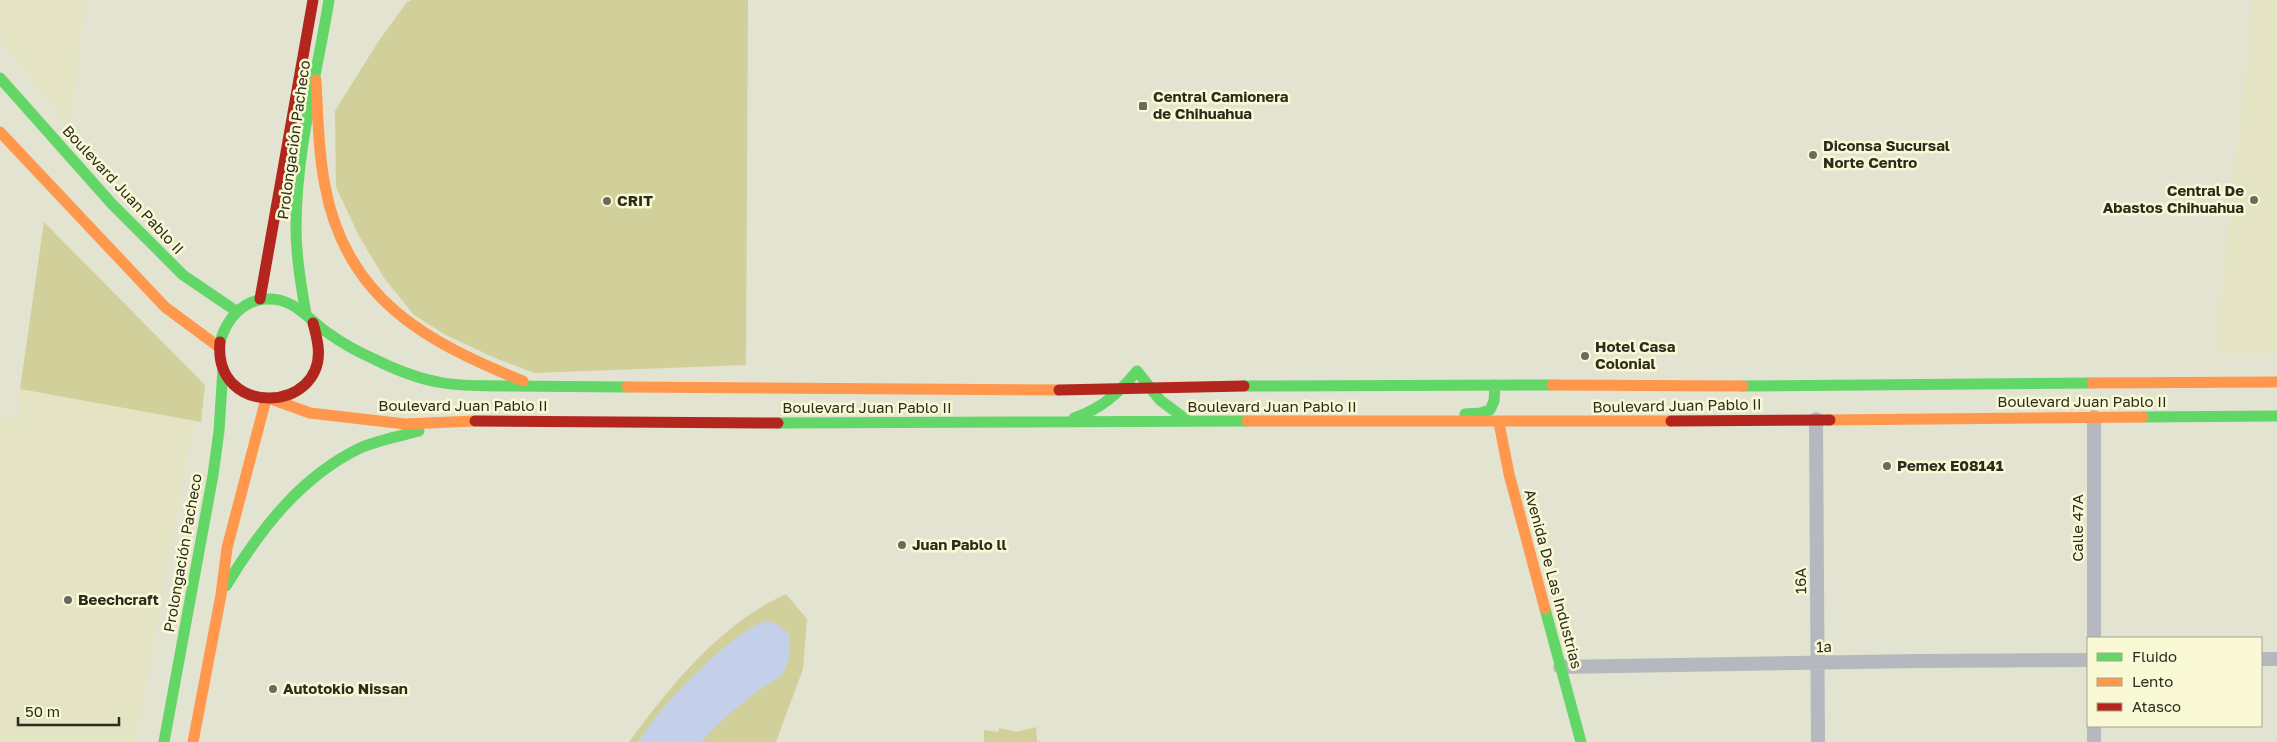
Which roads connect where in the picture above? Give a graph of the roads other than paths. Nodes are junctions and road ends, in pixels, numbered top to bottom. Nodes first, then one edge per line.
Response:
1 (313, 0) edge
2 (329, 0) edge
3 (0, 78) edge
4 (316, 80) junction
5 (0, 132) edge
6 (260, 299) junction
7 (236, 311) junction
8 (309, 318) junction
9 (219, 347) junction
10 (223, 368) junction
11 (2277, 382) edge
12 (1495, 385) junction
13 (537, 386) junction
14 (1148, 388) junction
15 (1123, 389) junction
16 (268, 399) junction
17 (2277, 416) edge
18 (2094, 417) junction
19 (1816, 419) junction
20 (1188, 421) junction
21 (1057, 422) junction
22 (1424, 423) junction
23 (1499, 423) junction
24 (443, 424) junction
25 (221, 595) junction
26 (2094, 637) edge
27 (2262, 659) edge
28 (2277, 659) edge
29 (2087, 660) edge
30 (1818, 663) junction
31 (1560, 667) junction
32 (2094, 727) edge
33 (164, 742) edge
34 (193, 742) edge
35 (1581, 742) edge
36 (1818, 742) edge
37 (2094, 742) edge

1 - 6 main road, Prolongación Pacheco
2 - 4 main road, Prolongación Pacheco
3 - 7 main road, Boulevard Juan Pablo II
4 - 8 main road, Prolongación Pacheco
4 - 13 main road
5 - 9 main road
6 - 7 main road
6 - 8 main road
7 - 9 main road
8 - 13 main road, Boulevard Juan Pablo II
8 - 16 main road
9 - 10 main road
10 - 16 main road
10 - 33 main road, Prolongación Pacheco
11 - 12 main road, Boulevard Juan Pablo II
12 - 14 main road, Boulevard Juan Pablo II
12 - 22 main road
13 - 15 main road, Boulevard Juan Pablo II
14 - 15 main road, Boulevard Juan Pablo II
14 - 15 main road
14 - 20 main road
15 - 21 main road
16 - 24 main road, Boulevard Juan Pablo II
16 - 25 main road
17 - 18 main road, Boulevard Juan Pablo II
18 - 19 main road, Boulevard Juan Pablo II
18 - 26 street, Calle 47A
19 - 23 main road, Boulevard Juan Pablo II
19 - 30 street, 16A
20 - 21 main road, Boulevard Juan Pablo II
20 - 22 main road, Boulevard Juan Pablo II
21 - 24 main road, Boulevard Juan Pablo II
22 - 23 main road, Boulevard Juan Pablo II
23 - 31 main road, Avenida De Las Industrias
24 - 25 main road
25 - 34 main road
27 - 28 street
29 - 30 street, 1a
30 - 31 street, 1a
30 - 36 street, 16A
31 - 35 main road, Avenida De Las Industrias
32 - 37 street

